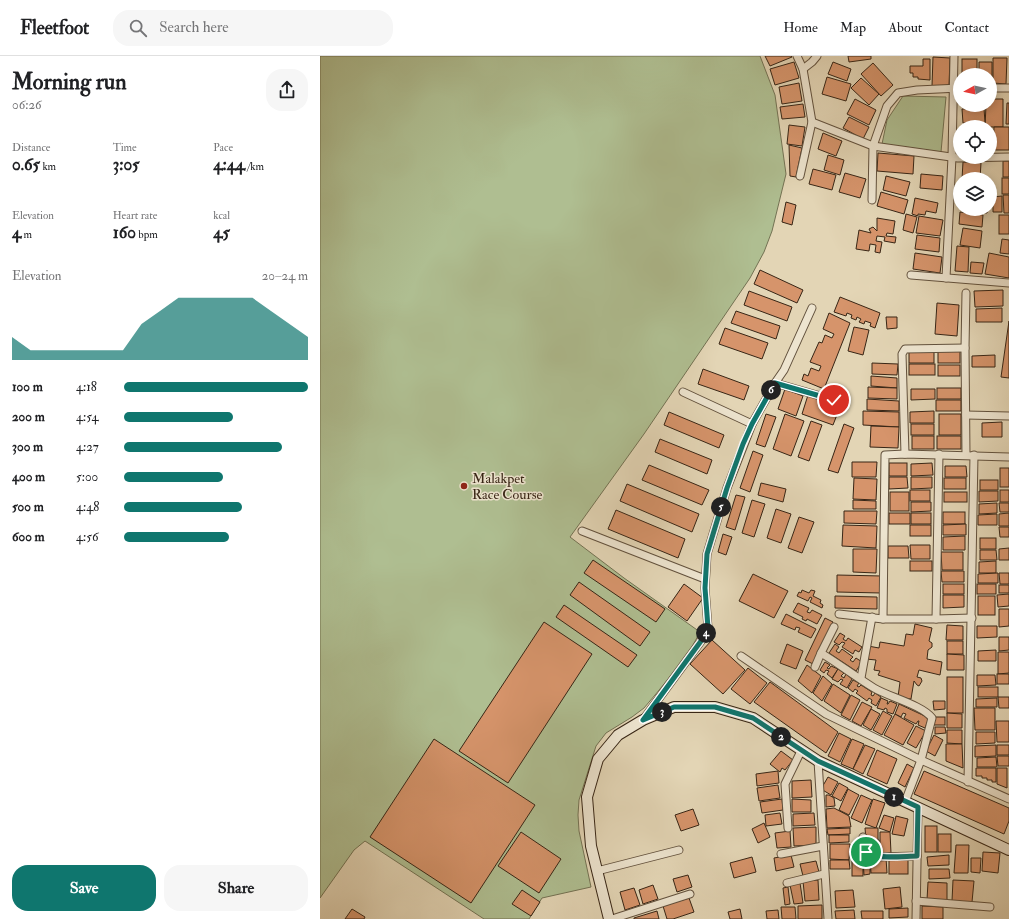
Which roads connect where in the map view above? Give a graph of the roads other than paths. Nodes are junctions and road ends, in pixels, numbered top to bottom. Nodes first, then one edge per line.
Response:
1 (797, 56) edge
2 (817, 56) edge
3 (954, 56) edge
4 (955, 68) edge
5 (803, 69) junction
6 (953, 88) edge
7 (997, 88) edge
8 (1009, 88) edge
9 (955, 112) edge
10 (812, 122) junction
11 (873, 146) junction
12 (952, 157) junction
13 (1009, 157) edge
14 (800, 176) dead end
15 (872, 200) dead end
16 (911, 274) dead end
17 (946, 278) junction
18 (1009, 283) edge
19 (966, 293) dead end
20 (812, 308) dead end
21 (965, 348) junction
22 (775, 383) junction
23 (683, 392) dead end
24 (834, 400) dead end
25 (966, 415) junction
26 (1009, 416) edge
27 (752, 424) junction
28 (905, 454) junction
29 (938, 454) junction
30 (966, 455) junction
31 (974, 455) junction
32 (1009, 457) edge
33 (582, 531) dead end
34 (706, 579) junction
35 (839, 614) dead end
36 (872, 617) junction
37 (972, 618) junction
38 (884, 619) junction
39 (936, 619) junction
40 (834, 627) dead end
41 (821, 653) junction
42 (741, 656) dead end
43 (815, 667) dead end
44 (861, 678) junction
45 (643, 720) junction
46 (801, 751) junction
47 (921, 760) junction
48 (818, 761) junction
49 (968, 782) junction
50 (1009, 799) edge
51 (905, 802) junction
52 (918, 807) junction
53 (788, 828) dead end
54 (863, 837) dead end
55 (823, 846) junction
56 (679, 850) dead end
57 (1009, 850) edge
58 (781, 854) dead end
59 (917, 856) junction
60 (597, 872) junction
61 (824, 874) junction
62 (788, 883) dead end
63 (690, 894) dead end
64 (916, 901) junction
65 (990, 907) dead end
66 (610, 919) edge
67 (828, 919) edge
68 (916, 919) edge

1 - 5 street
2 - 5 street
3 - 4 street
5 - 10 street
6 - 11 street
7 - 8 street
9 - 12 street
10 - 11 street
10 - 14 street
11 - 12 street
11 - 15 street
12 - 13 street
12 - 17 street
16 - 17 street
17 - 18 street
19 - 21 street
20 - 22 street
21 - 25 street
21 - 28 street
22 - 24 street
22 - 27 street
23 - 27 street
25 - 26 street
25 - 30 street
27 - 34 street
28 - 29 street
28 - 38 street
29 - 30 street
29 - 39 street
30 - 31 street
31 - 32 street
31 - 37 street
33 - 34 street
34 - 45 street
35 - 36 street
36 - 38 street
36 - 44 street
37 - 39 street
37 - 49 street
38 - 39 street
40 - 41 street
41 - 43 street
41 - 44 street
42 - 47 street
44 - 47 street
45 - 46 street
45 - 60 street
46 - 48 street
46 - 53 street
47 - 49 street
47 - 51 street
48 - 51 street
48 - 55 street
49 - 50 street
51 - 52 street
52 - 57 street
52 - 59 street
54 - 59 street
55 - 58 street
55 - 61 street
56 - 60 street
59 - 64 street
60 - 66 street
61 - 62 street
61 - 67 street
63 - 66 street
64 - 65 street
64 - 68 street

